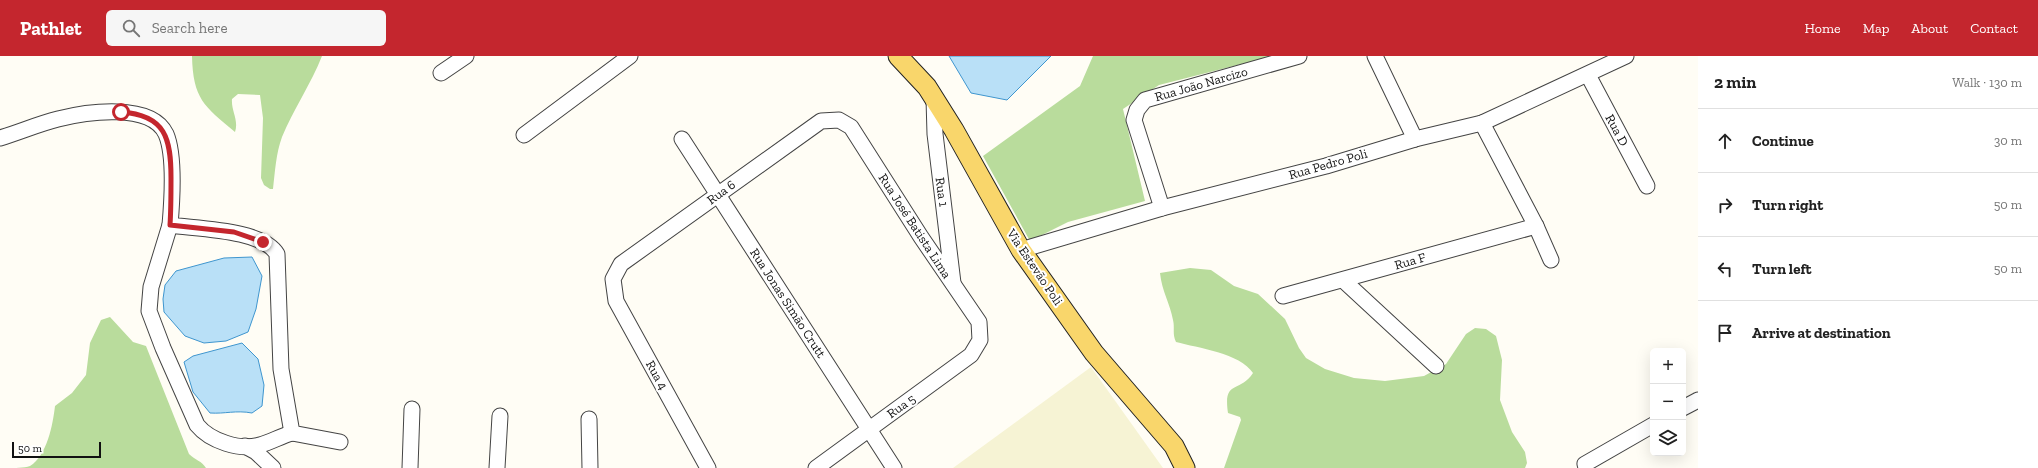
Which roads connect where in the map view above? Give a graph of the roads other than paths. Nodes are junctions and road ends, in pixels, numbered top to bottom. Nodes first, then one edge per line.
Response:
1 (466, 56) edge
2 (630, 56) edge
3 (898, 56) edge
4 (1299, 56) edge
5 (1375, 56) edge
6 (1626, 56) edge
7 (441, 73) dead end
8 (1588, 75) junction
9 (934, 99) junction
10 (839, 120) joint
11 (1482, 123) junction
12 (524, 135) dead end
13 (0, 138) edge
14 (682, 139) dead end
15 (1415, 139) junction
16 (1646, 186) dead end
17 (718, 195) junction
18 (1162, 208) junction
19 (170, 225) junction
20 (1536, 226) junction
21 (921, 237) junction
22 (949, 240) junction
23 (1021, 250) junction
24 (1550, 260) dead end
25 (613, 279) joint
26 (1343, 280) junction
27 (954, 284) junction
28 (1283, 296) dead end
29 (980, 340) joint
30 (1436, 366) dead end
31 (1698, 400) edge
32 (1686, 406) edge
33 (412, 409) dead end
34 (500, 416) dead end
35 (590, 419) dead end
36 (1650, 427) edge
37 (869, 429) junction
38 (292, 433) junction
39 (340, 442) dead end
40 (254, 448) junction
41 (274, 468) edge
42 (410, 468) edge
43 (497, 468) edge
44 (590, 468) edge
45 (708, 468) edge
46 (816, 468) edge
47 (894, 468) edge
48 (1186, 468) edge
49 (1586, 468) edge

1 - 7 street
2 - 12 street
3 - 9 main road, Via Estevão Poli
4 - 18 street, Rua João Narcizo
5 - 15 street
6 - 8 street, Rua Pedro Poli
8 - 11 street, Rua Pedro Poli
8 - 16 street, Rua D
9 - 22 street, Rua 1
9 - 23 main road, Via Estevão Poli
10 - 17 street, Rua 6
10 - 21 street, Rua José Batista Lima
11 - 15 street, Rua Pedro Poli
11 - 20 street
13 - 19 street
14 - 17 street, Rua Jonas Simão Crutt
15 - 18 street, Rua Pedro Poli
17 - 25 street, Rua 6
17 - 37 street, Rua Jonas Simão Crutt
18 - 23 street, Rua Pedro Poli
19 - 38 street
19 - 40 street
20 - 24 street
20 - 26 street, Rua F
21 - 22 street
21 - 27 street, Rua José Batista Lima
22 - 27 street, Rua 1
23 - 48 main road, Via Estevão Poli
25 - 45 street, Rua 4
26 - 28 street, Rua F
26 - 30 street
27 - 29 street, Rua José Batista Lima
29 - 37 street, Rua 5
31 - 32 street
33 - 42 street
34 - 43 street
35 - 44 street
36 - 49 street
37 - 46 street, Rua 5
37 - 47 street, Rua Jonas Simão Crutt
38 - 39 street
38 - 40 street
40 - 41 street

